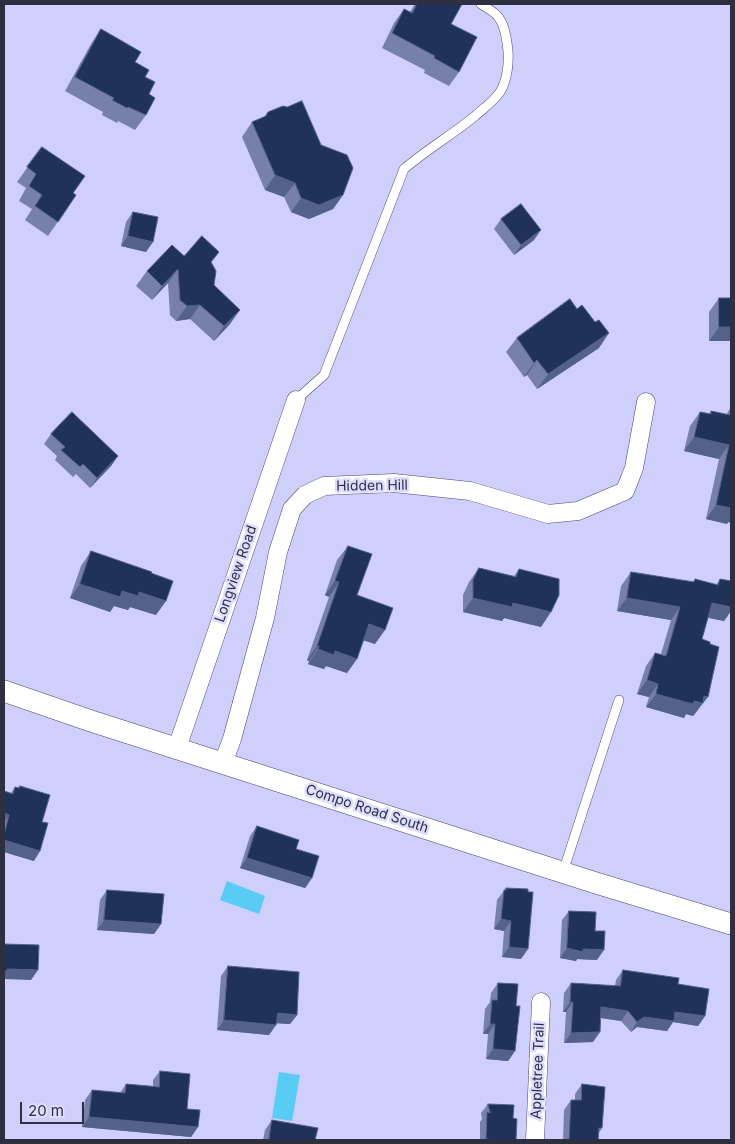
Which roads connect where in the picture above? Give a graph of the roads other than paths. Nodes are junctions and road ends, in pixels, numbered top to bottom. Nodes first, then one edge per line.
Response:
1 (481, 4) edge
2 (296, 400) joint
3 (646, 402) dead end
4 (4, 691) edge
5 (619, 700) dead end
6 (177, 748) junction
7 (223, 763) junction
8 (563, 873) junction
9 (731, 924) edge
10 (541, 1002) dead end
11 (536, 1140) edge

1 - 2 lane
2 - 6 street, Longview Road
3 - 7 street, Hidden Hill
4 - 6 street, Compo Road South
5 - 8 lane
6 - 7 street, Compo Road South
7 - 8 street, Compo Road South
8 - 9 street, Compo Road South
10 - 11 street, Appletree Trail

